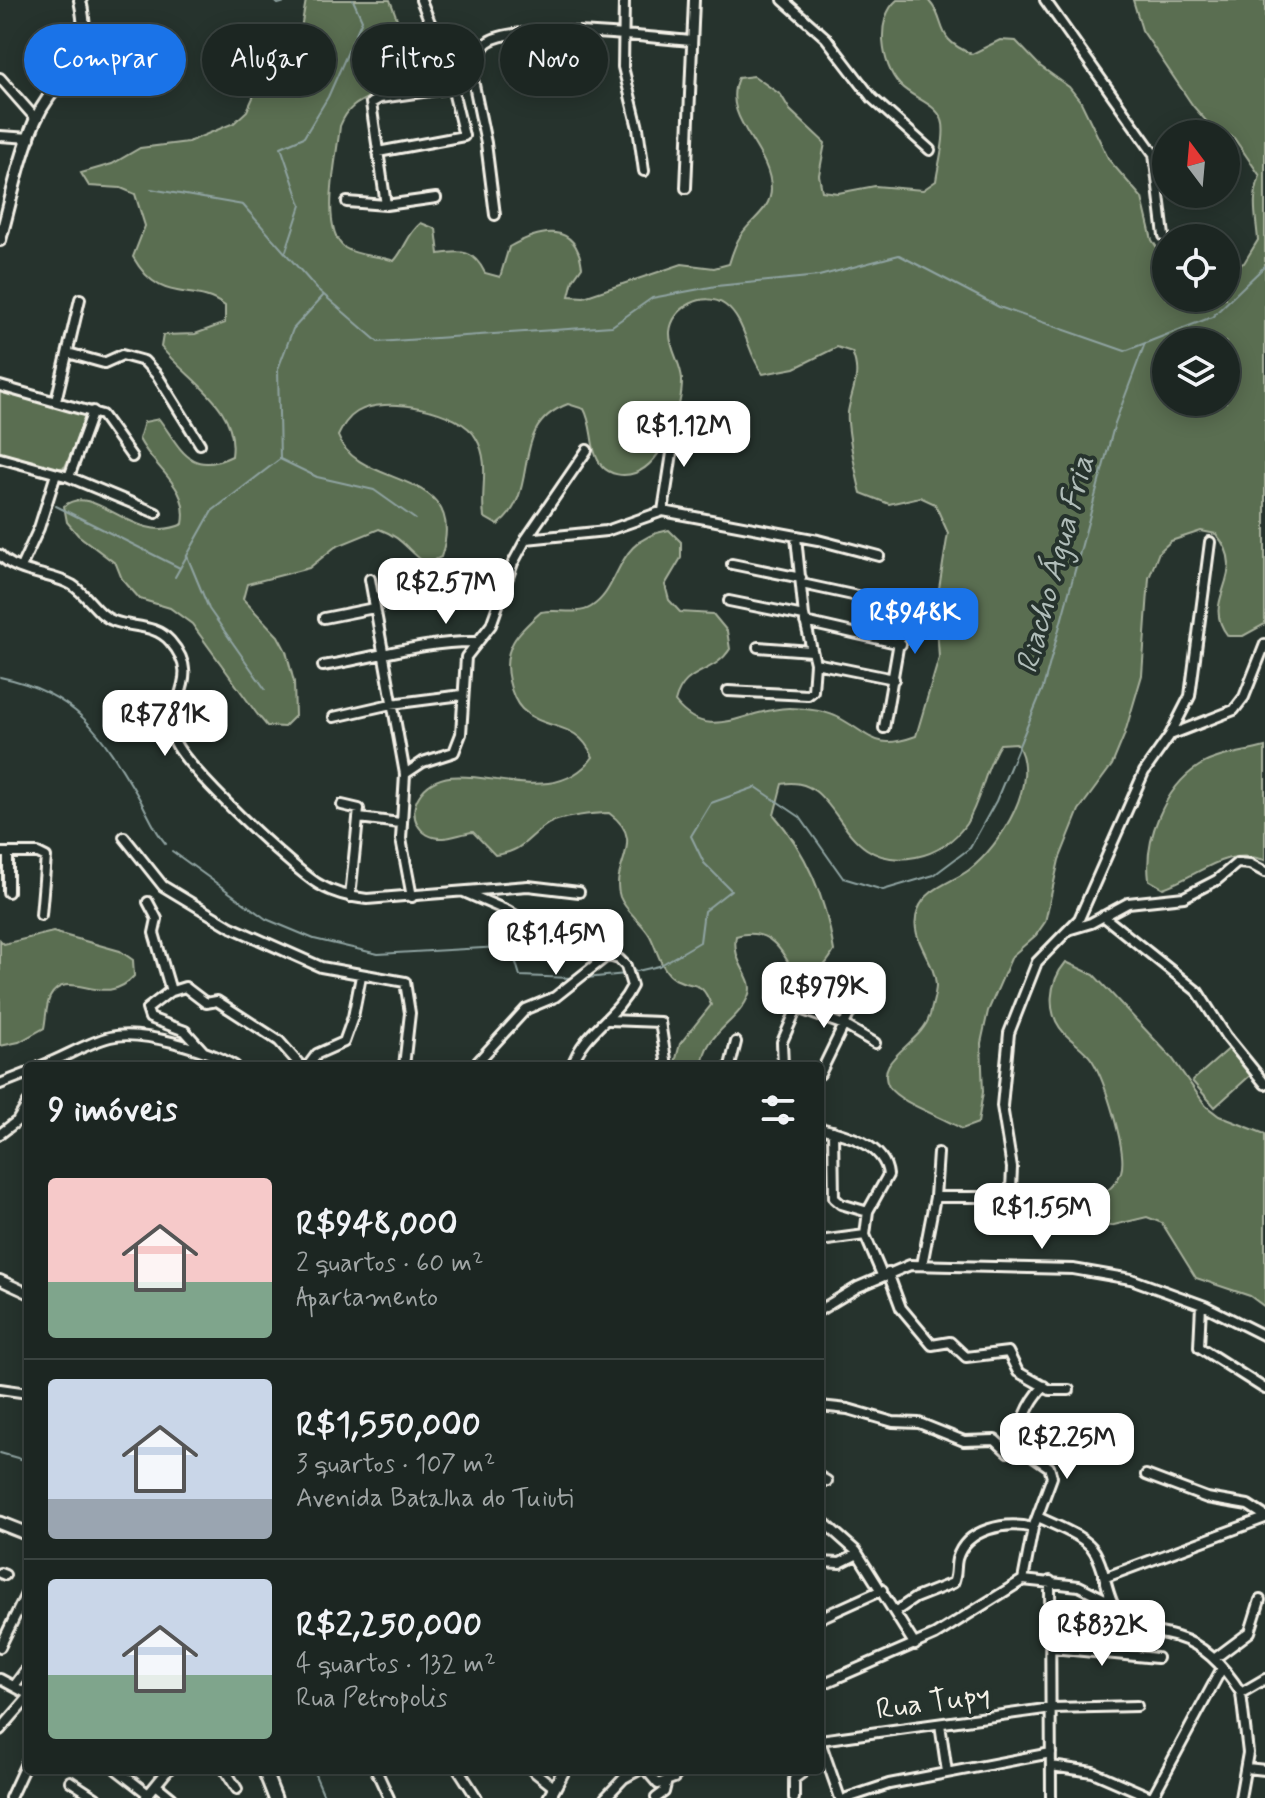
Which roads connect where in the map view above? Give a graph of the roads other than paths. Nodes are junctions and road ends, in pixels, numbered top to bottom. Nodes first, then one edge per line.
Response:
1 (80, 0) edge
2 (421, 0) edge
3 (624, 0) edge
4 (694, 0) edge
5 (783, 0) edge
6 (1045, 0) edge
7 (431, 24) edge
8 (622, 36) junction
9 (691, 41) junction
10 (484, 47) edge
11 (0, 78) edge
12 (400, 96) edge
13 (453, 96) edge
14 (476, 96) edge
15 (36, 119) junction
16 (0, 136) edge
17 (30, 138) junction
18 (930, 150) dead end
19 (378, 152) junction
20 (644, 171) dead end
21 (686, 188) dead end
22 (436, 198) dead end
23 (347, 202) dead end
24 (386, 205) junction
25 (495, 215) dead end
26 (1163, 224) edge
27 (0, 240) edge
28 (80, 299) dead end
29 (68, 353) junction
30 (0, 386) edge
31 (56, 401) junction
32 (93, 411) junction
33 (677, 421) dead end
34 (200, 444) dead end
35 (587, 450) dead end
36 (132, 457) dead end
37 (0, 458) edge
38 (56, 474) junction
39 (69, 477) junction
40 (663, 511) junction
41 (156, 513) dead end
42 (796, 537) junction
43 (526, 539) junction
44 (1210, 542) dead end
45 (0, 555) edge
46 (879, 556) dead end
47 (732, 564) dead end
48 (21, 567) junction
49 (370, 579) dead end
50 (801, 581) junction
51 (729, 601) dead end
52 (374, 608) junction
53 (324, 618) dead end
54 (805, 619) junction
55 (475, 642) junction
56 (901, 644) junction
57 (1265, 644) edge
58 (758, 647) dead end
59 (811, 651) junction
60 (383, 657) junction
61 (815, 663) junction
62 (323, 666) dead end
63 (894, 679) junction
64 (728, 691) dead end
65 (462, 695) junction
66 (391, 704) junction
67 (334, 717) dead end
68 (884, 728) dead end
69 (1170, 735) junction
70 (405, 774) junction
71 (342, 805) dead end
72 (359, 818) junction
73 (400, 823) junction
74 (124, 837) dead end
75 (4, 853) edge
76 (1265, 872) edge
77 (8, 892) dead end
78 (463, 892) junction
79 (579, 892) dead end
80 (350, 897) junction
81 (412, 897) junction
82 (148, 902) dead end
83 (41, 915) dead end
84 (1103, 916) junction
85 (1070, 929) junction
86 (608, 955) junction
87 (361, 976) junction
88 (171, 991) junction
89 (856, 1000) dead end
90 (609, 1020) junction
91 (844, 1025) junction
92 (736, 1042) dead end
93 (875, 1043) dead end
94 (203, 1051) junction
95 (67, 1057) junction
96 (53, 1062) edge
97 (71, 1062) edge
98 (226, 1062) edge
99 (297, 1062) edge
100 (311, 1062) edge
101 (405, 1062) edge
102 (478, 1062) edge
103 (574, 1062) edge
104 (666, 1062) edge
105 (731, 1062) edge
106 (783, 1062) edge
107 (824, 1066) edge
108 (24, 1074) edge
109 (1, 1081) edge
110 (1265, 1084) edge
111 (24, 1110) edge
112 (824, 1129) edge
113 (833, 1131) junction
114 (0, 1134) edge
115 (938, 1153) dead end
116 (935, 1197) junction
117 (868, 1212) junction
118 (865, 1235) junction
119 (824, 1240) edge
120 (922, 1265) junction
121 (885, 1274) junction
122 (0, 1280) edge
123 (24, 1291) edge
124 (1201, 1305) junction
125 (824, 1308) edge
126 (1265, 1336) edge
127 (1044, 1386) junction
128 (0, 1389) edge
129 (1265, 1389) edge
130 (1069, 1390) dead end
131 (24, 1392) edge
132 (824, 1406) edge
133 (1023, 1449) junction
134 (1146, 1475) dead end
135 (1038, 1517) junction
136 (1265, 1517) edge
137 (824, 1522) edge
138 (0, 1523) edge
139 (1033, 1528) junction
140 (24, 1532) edge
141 (858, 1554) junction
142 (824, 1562) edge
143 (1106, 1577) junction
144 (1023, 1580) junction
145 (1050, 1581) junction
146 (882, 1590) junction
147 (24, 1598) edge
148 (1260, 1600) dead end
149 (1111, 1602) junction
150 (896, 1611) junction
151 (824, 1616) edge
152 (915, 1645) junction
153 (0, 1647) edge
154 (1052, 1648) junction
155 (1157, 1658) dead end
156 (1214, 1659) junction
157 (1222, 1668) junction
158 (24, 1672) edge
159 (0, 1679) edge
160 (1265, 1679) edge
161 (824, 1683) edge
162 (14, 1686) junction
163 (24, 1693) edge
164 (1241, 1693) junction
165 (24, 1701) edge
166 (1137, 1706) dead end
167 (1052, 1708) junction
168 (940, 1724) junction
169 (0, 1730) edge
170 (824, 1739) edge
171 (1051, 1753) junction
172 (824, 1762) edge
173 (1051, 1766) junction
174 (24, 1768) edge
175 (1247, 1768) junction
176 (1265, 1770) edge
177 (947, 1772) junction
178 (122, 1774) edge
179 (165, 1774) edge
180 (228, 1774) edge
181 (266, 1774) edge
182 (378, 1774) edge
183 (462, 1774) edge
184 (535, 1774) edge
185 (562, 1774) edge
186 (632, 1774) edge
187 (649, 1774) edge
188 (675, 1774) edge
189 (801, 1774) edge
190 (667, 1780) junction
191 (70, 1781) dead end
192 (156, 1785) junction
193 (237, 1789) dead end
194 (552, 1793) edge
195 (147, 1796) edge
196 (607, 1796) edge
197 (10, 1798) edge
198 (96, 1798) edge
199 (172, 1798) edge
200 (275, 1798) edge
201 (389, 1798) edge
202 (477, 1798) edge
203 (656, 1798) edge
204 (794, 1798) edge
205 (840, 1798) edge
206 (847, 1798) edge
207 (1051, 1798) edge
208 (1152, 1798) edge
209 (1240, 1798) edge

1 - 15 street
2 - 7 street
3 - 8 street
4 - 9 street
5 - 18 street
6 - 26 street
8 - 9 street
8 - 10 street
8 - 20 street
9 - 21 street
11 - 15 street
12 - 19 street
13 - 19 street
14 - 25 street
15 - 17 street
16 - 17 street
17 - 27 street
19 - 24 street
22 - 24 street
23 - 24 street
28 - 29 street
29 - 31 street
29 - 34 street
30 - 31 street
31 - 32 street
32 - 36 street
32 - 39 street
33 - 40 street
35 - 43 street
37 - 38 street
38 - 39 street
38 - 48 street
39 - 41 street
40 - 42 street
40 - 43 street
42 - 46 street
42 - 50 street
43 - 55 street
44 - 69 street
45 - 48 street
47 - 50 street
48 - 80 street
49 - 52 street
50 - 54 street
50 - 56 street
51 - 54 street
52 - 53 street
52 - 60 street
54 - 56 street
54 - 59 street
55 - 60 street
55 - 65 street
56 - 63 street
57 - 69 street
58 - 59 street
59 - 61 street
60 - 62 street
60 - 66 street
61 - 63 street
61 - 64 street
63 - 68 street
65 - 66 street
65 - 70 street
66 - 67 street
66 - 70 street
69 - 85 street
70 - 73 street
71 - 72 street
72 - 73 street
72 - 80 street
73 - 81 street
74 - 87 street
75 - 77 street
75 - 83 street
76 - 84 street
78 - 79 street
78 - 81 street
78 - 86 street
80 - 81 street
82 - 88 street
84 - 85 street
84 - 110 street
85 - 116 street
86 - 90 street
86 - 102 street
87 - 100 street
87 - 101 street
88 - 94 street
88 - 99 street
89 - 91 street
90 - 103 street
90 - 104 street
91 - 93 street
91 - 106 street
91 - 107 street
92 - 105 street
94 - 95 street
94 - 98 street
95 - 96 street
95 - 97 street
108 - 109 street
111 - 114 street
112 - 113 street
113 - 117 street
113 - 117 street
115 - 116 street
116 - 120 street
117 - 118 street
118 - 119 street
118 - 121 street
120 - 121 street
120 - 124 street
121 - 125 street
121 - 127 street
122 - 123 street
124 - 126 street
124 - 129 street
127 - 130 street
127 - 133 street
128 - 131 street
132 - 133 street
133 - 135 street
134 - 136 street
135 - 139 street
135 - 143 street
136 - 143 street
137 - 141 street
138 - 140 main road
139 - 144 street
139 - 150 street
141 - 142 street
141 - 146 street
143 - 149 street
144 - 145 street
144 - 152 street
145 - 149 street
145 - 154 street
146 - 150 street
146 - 151 street
147 - 153 street
148 - 156 street
149 - 156 street
150 - 152 street
152 - 161 street
154 - 155 street
154 - 167 street
156 - 157 street
157 - 164 street
157 - 208 street
158 - 162 street
159 - 162 street
160 - 164 street
162 - 163 street
164 - 175 street
165 - 169 street
166 - 167 street, Rua Tupy
167 - 168 street, Rua Tupy
167 - 171 street
168 - 170 street, Rua Tupy
168 - 177 street
171 - 173 street
171 - 177 street
172 - 205 street
173 - 207 street
173 - 208 street
174 - 197 street
175 - 176 street
175 - 209 street
177 - 206 street
178 - 195 street
179 - 192 street
180 - 193 street
181 - 200 main road
182 - 201 street
183 - 202 street
184 - 194 street
185 - 194 street
186 - 196 street
187 - 190 street
188 - 190 street
189 - 204 street
190 - 203 street
191 - 198 street
192 - 195 street
192 - 199 street

